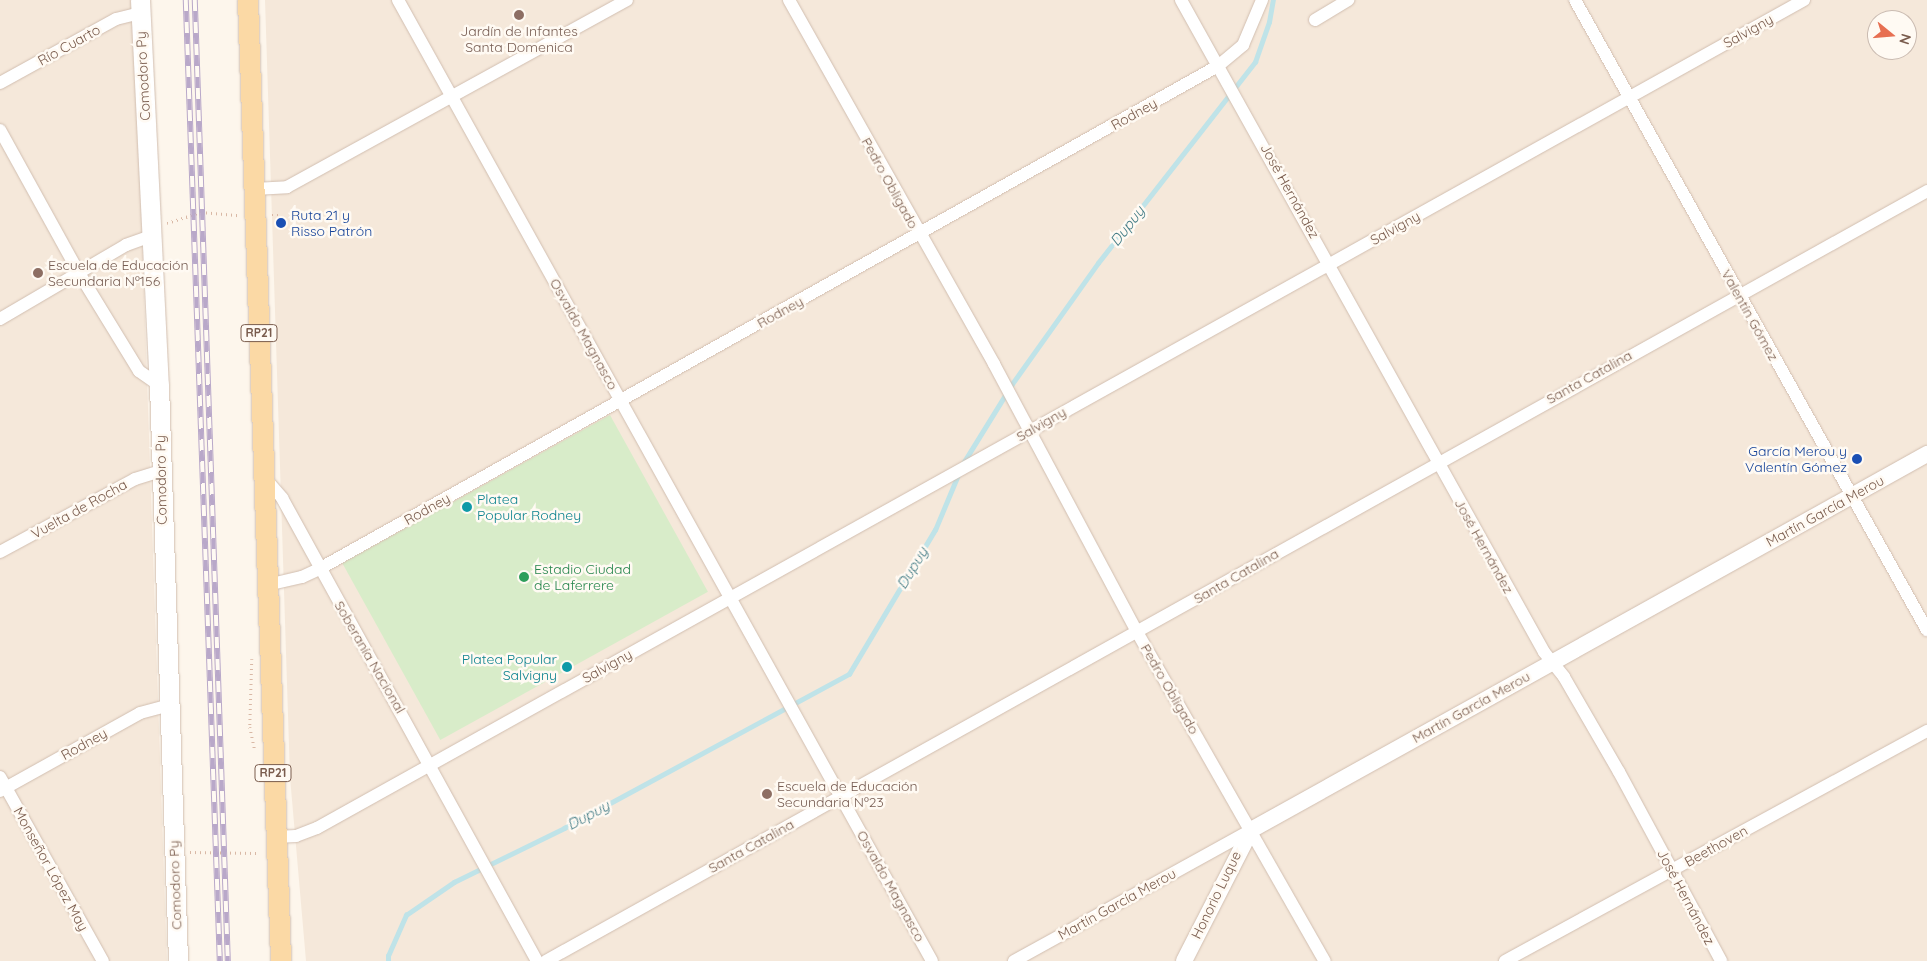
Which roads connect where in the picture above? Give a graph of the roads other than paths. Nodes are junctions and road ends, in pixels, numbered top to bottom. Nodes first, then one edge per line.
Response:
1 (248, 0) edge
2 (398, 0) edge
3 (626, 0) edge
4 (789, 0) edge
5 (1181, 0) edge
6 (1262, 0) edge
7 (1348, 0) edge
8 (1575, 0) edge
9 (1804, 0) edge
10 (140, 6) edge
11 (1315, 20) dead end
12 (1218, 66) junction
13 (0, 84) edge
14 (1629, 97) junction
15 (452, 99) junction
16 (0, 130) edge
17 (254, 189) junction
18 (1927, 191) edge
19 (151, 231) junction
20 (919, 235) junction
21 (1330, 264) junction
22 (79, 273) junction
23 (1739, 295) junction
24 (0, 319) edge
25 (159, 385) junction
26 (621, 400) junction
27 (1029, 430) junction
28 (1927, 454) edge
29 (1437, 461) junction
30 (161, 471) junction
31 (264, 478) junction
32 (1851, 496) junction
33 (0, 552) edge
34 (319, 569) junction
35 (267, 585) junction
36 (730, 597) junction
37 (1927, 630) edge
38 (1137, 632) junction
39 (1552, 663) junction
40 (170, 705) junction
41 (1927, 731) edge
42 (432, 765) junction
43 (2, 785) edge
44 (841, 796) junction
45 (1251, 830) junction
46 (276, 845) junction
47 (1672, 871) junction
48 (103, 961) edge
49 (178, 961) edge
50 (281, 961) edge
51 (537, 961) edge
52 (546, 961) edge
53 (932, 961) edge
54 (1014, 961) edge
55 (1184, 961) edge
56 (1325, 961) edge
57 (1505, 961) edge
58 (1721, 961) edge

1 - 17 main road, RP21
2 - 15 street, Osvaldo Magnasco
3 - 15 street
4 - 20 street, Pedro Obligado
5 - 12 street
6 - 12 street, Rodney
7 - 11 street
8 - 14 street, Valentín Gómez
9 - 14 street, Salvigny
10 - 13 street, Río Cuarto
10 - 19 main road, Comodoro Py
12 - 20 street, Rodney
12 - 21 street, José Hernández
14 - 21 street, Salvigny
14 - 23 street, Valentín Gómez
15 - 17 street
15 - 26 street, Osvaldo Magnasco
16 - 22 street
17 - 31 main road, RP21
18 - 23 street, Santa Catalina
19 - 22 street
19 - 25 main road, Comodoro Py
20 - 26 street, Rodney
20 - 27 street, Pedro Obligado
21 - 27 street, Salvigny
21 - 29 street, José Hernández
22 - 24 street
22 - 25 street
23 - 29 street, Santa Catalina
23 - 32 street, Valentín Gómez
25 - 30 main road, Comodoro Py
26 - 34 street, Rodney
26 - 36 street, Osvaldo Magnasco
27 - 36 street, Salvigny
27 - 38 street, Pedro Obligado
28 - 32 street, Martín García Merou
29 - 38 street, Santa Catalina
29 - 39 street, José Hernández
30 - 33 street, Vuelta de Rocha
30 - 40 main road, Comodoro Py
31 - 34 street, Soberanía Nacional
31 - 35 main road, RP21
32 - 37 street, Valentín Gómez
32 - 39 street, Martín García Merou
34 - 35 street, Rodney
34 - 42 street, Soberanía Nacional
35 - 46 main road, RP21
36 - 42 street, Salvigny
36 - 44 street, Osvaldo Magnasco
38 - 44 street, Santa Catalina
38 - 45 street, Pedro Obligado
39 - 45 street, Martín García Merou
39 - 47 street, José Hernández
40 - 43 street, Rodney
40 - 49 main road, Comodoro Py
41 - 47 street, Beethoven
42 - 46 street, Salvigny
42 - 51 street, Soberanía Nacional
43 - 48 street, Monseñor López May
44 - 52 street, Santa Catalina
44 - 53 street, Osvaldo Magnasco
45 - 54 street, Martín García Merou
45 - 55 street, Honorio Luque
45 - 56 street, Pedro Obligado
46 - 50 main road, RP21
47 - 57 street, Beethoven
47 - 58 street, José Hernández

